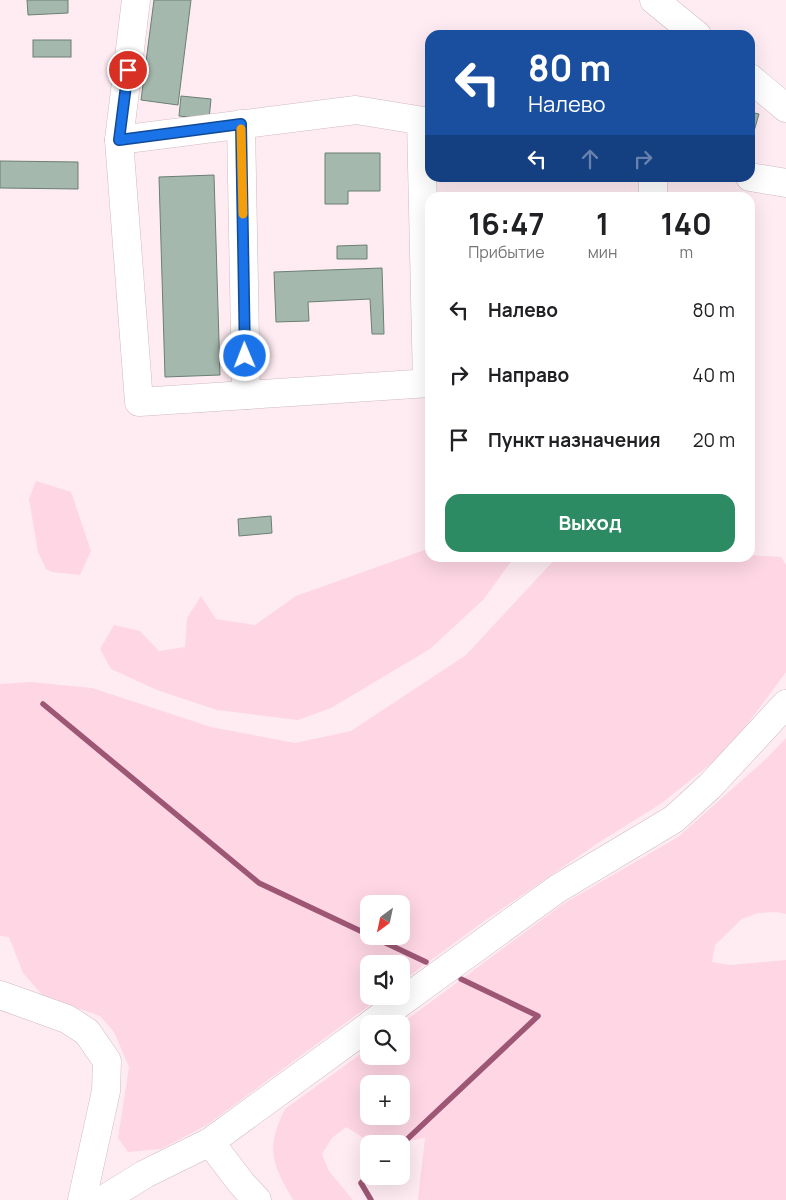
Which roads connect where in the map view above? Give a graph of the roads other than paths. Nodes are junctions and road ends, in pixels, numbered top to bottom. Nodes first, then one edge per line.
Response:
1 (136, 0) edge
2 (654, 0) edge
3 (691, 30) edge
4 (755, 82) edge
5 (786, 108) edge
6 (425, 122) edge
7 (241, 124) junction
8 (119, 140) junction
9 (755, 178) edge
10 (786, 183) edge
11 (425, 383) edge
12 (246, 395) junction
13 (786, 704) edge
14 (0, 995) edge
15 (384, 1015) edge
16 (360, 1032) edge
17 (210, 1142) junction
18 (82, 1200) edge
19 (103, 1200) edge
20 (257, 1200) edge

1 - 8 street
2 - 3 street
4 - 5 street
6 - 7 street
7 - 8 street
7 - 12 street
8 - 12 street
9 - 10 street
11 - 12 street
13 - 15 street
14 - 18 street
16 - 17 street
17 - 19 street
17 - 20 street

